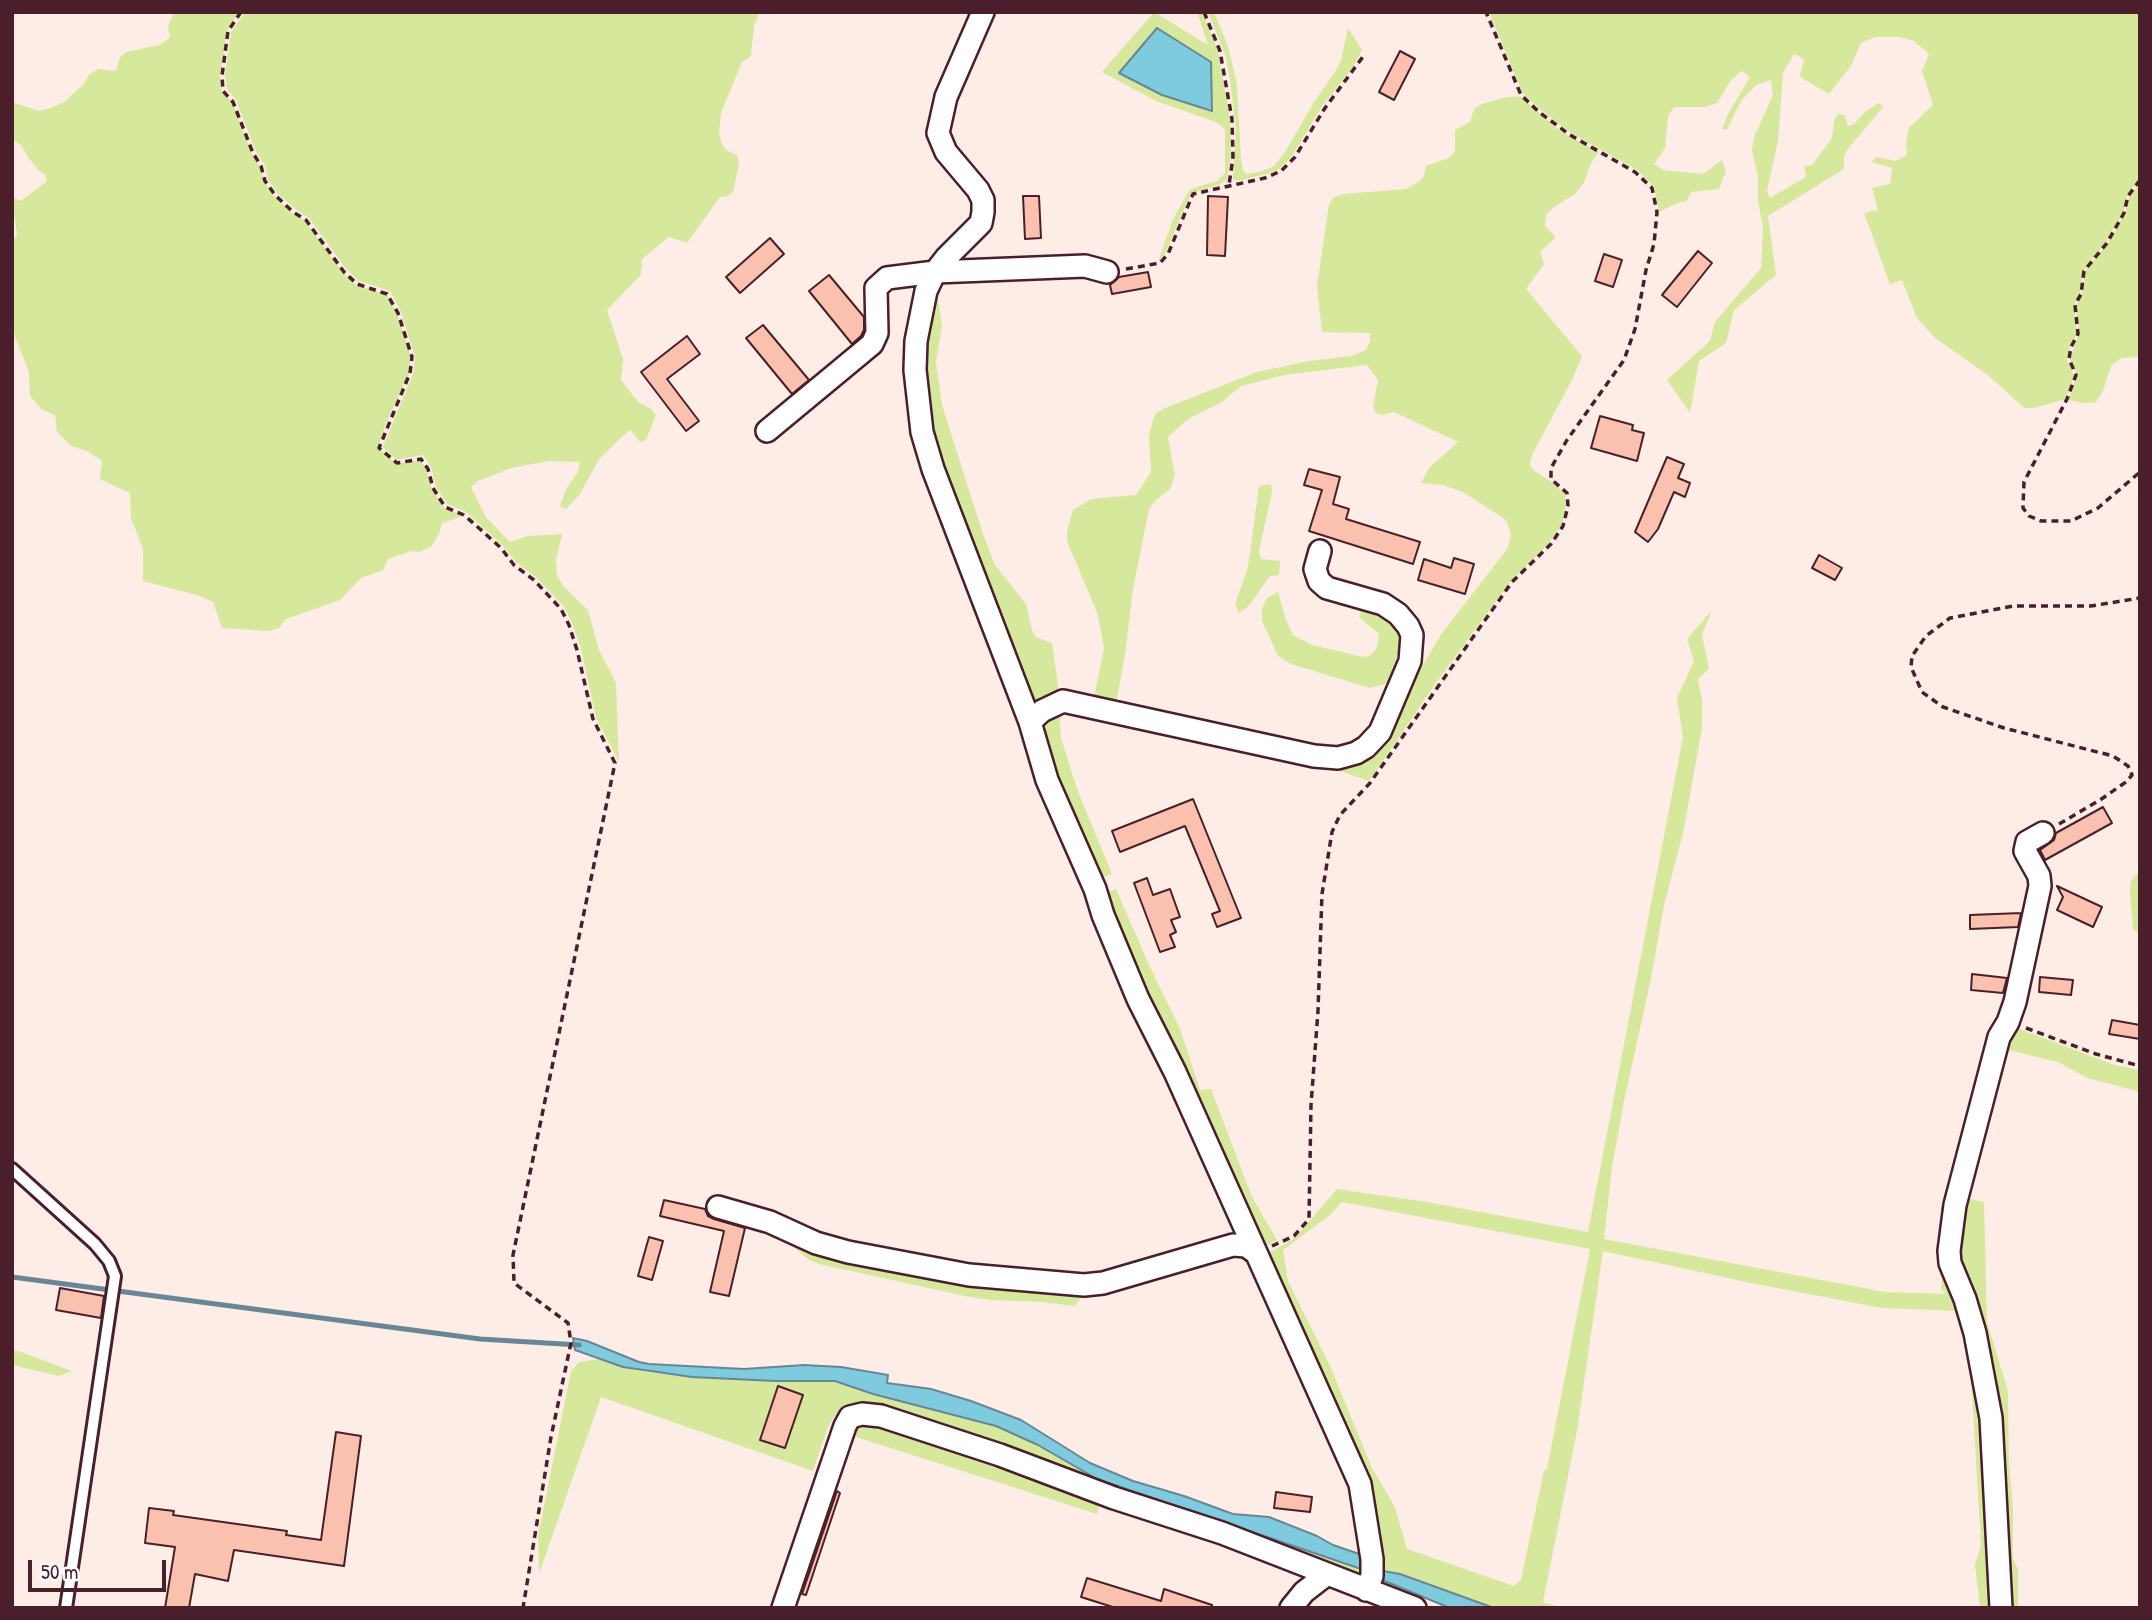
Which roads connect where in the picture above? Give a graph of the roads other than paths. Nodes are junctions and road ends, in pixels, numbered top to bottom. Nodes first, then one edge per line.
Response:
1 (983, 12) edge
2 (935, 272) junction
3 (1107, 272) road end
4 (767, 430) dead end
5 (1320, 551) dead end
6 (1030, 722) junction
7 (2043, 833) road end
8 (12, 1170) edge
9 (718, 1207) dead end
10 (1256, 1253) junction
11 (1326, 1575) junction
12 (1370, 1575) junction
13 (66, 1608) edge
14 (783, 1608) edge
15 (1291, 1608) edge
16 (1415, 1608) edge
17 (2001, 1608) edge

1 - 2 street
2 - 3 street
2 - 4 street
2 - 6 street
5 - 6 street
6 - 10 street
7 - 17 street
8 - 13 lane
9 - 10 street
10 - 12 street
11 - 12 street
11 - 14 street
11 - 15 street
12 - 16 street

